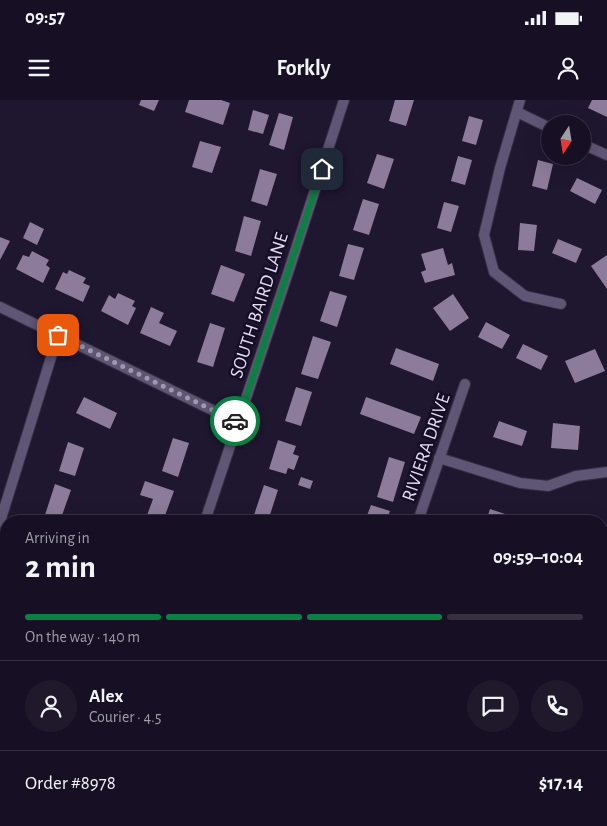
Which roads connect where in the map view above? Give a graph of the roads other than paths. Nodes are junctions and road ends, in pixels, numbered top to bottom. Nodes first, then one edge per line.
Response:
1 (344, 100) edge
2 (520, 100) edge
3 (517, 112) junction
4 (541, 124) edge
5 (591, 148) edge
6 (607, 155) edge
7 (561, 304) dead end
8 (0, 307) edge
9 (58, 335) junction
10 (465, 384) dead end
11 (238, 422) junction
12 (439, 458) junction
13 (607, 472) edge
14 (2, 515) edge
15 (207, 515) edge
16 (420, 515) edge

1 - 11 street, SOUTH BAIRD LANE
2 - 3 street
3 - 4 street
3 - 7 street
5 - 6 street
8 - 9 street
9 - 11 street
9 - 14 street
10 - 12 street, RIVIERA DRIVE
11 - 15 street, SOUTH BAIRD LANE
12 - 13 street
12 - 16 street, RIVIERA DRIVE

